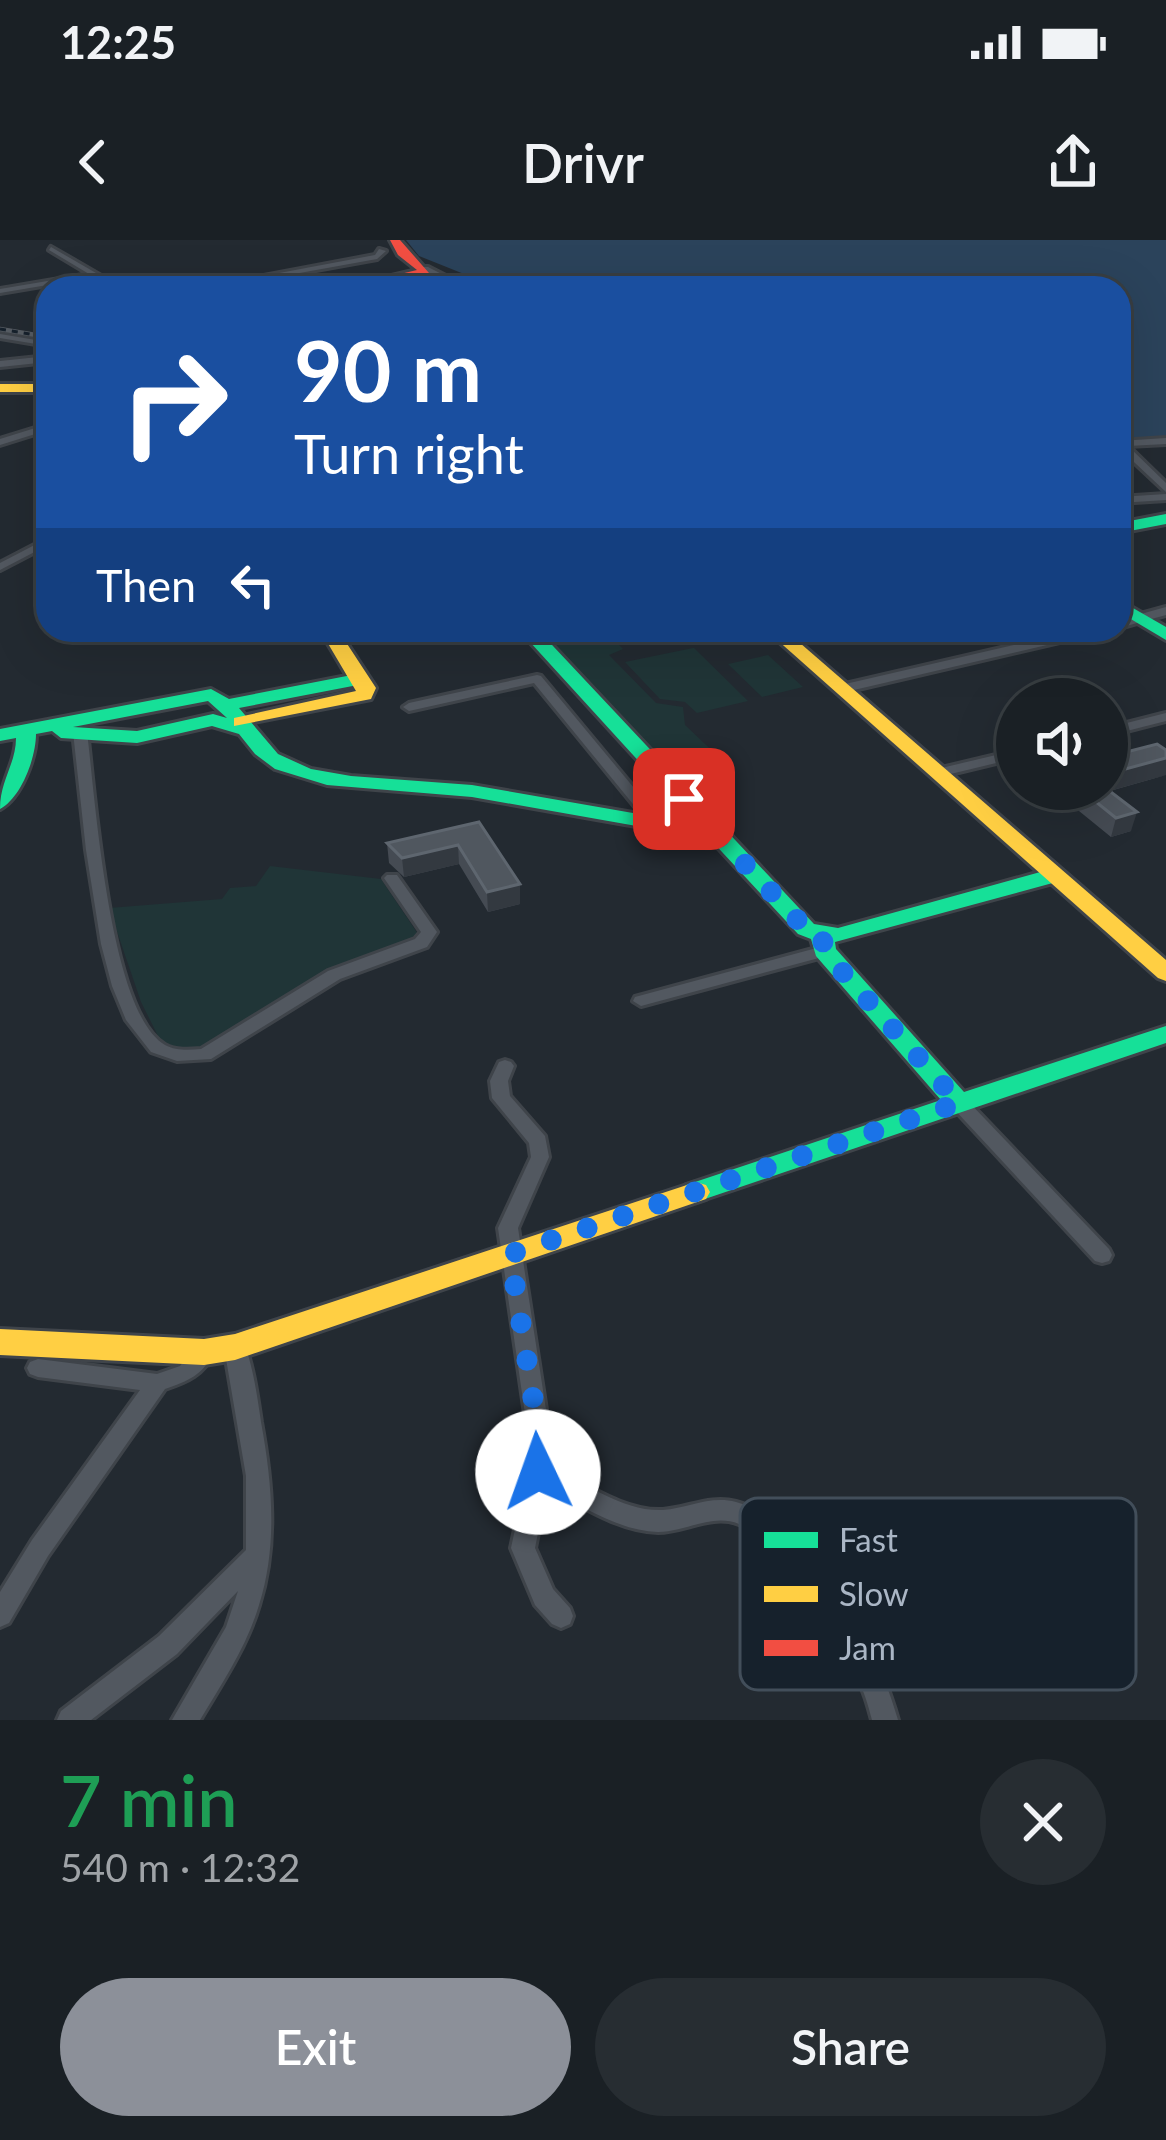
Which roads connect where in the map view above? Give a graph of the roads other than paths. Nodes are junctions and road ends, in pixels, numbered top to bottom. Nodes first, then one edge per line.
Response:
1 (388, 246) edge
2 (51, 249) dead end
3 (425, 269) junction
4 (96, 275) joint
5 (90, 276) edge
6 (270, 276) edge
7 (412, 276) edge
8 (440, 276) edge
9 (36, 285) edge
10 (0, 291) edge
11 (0, 336) edge
12 (36, 342) edge
13 (36, 360) edge
14 (0, 364) edge
15 (0, 388) edge
16 (36, 388) edge
17 (36, 431) edge
18 (1166, 441) edge
19 (0, 442) edge
20 (1131, 443) edge
21 (1131, 456) edge
22 (1166, 493) edge
23 (1131, 498) edge
24 (1166, 519) edge
25 (1131, 526) edge
26 (36, 547) edge
27 (0, 566) edge
28 (1166, 611) edge
29 (1131, 615) edge
30 (1131, 618) edge
31 (1166, 635) edge
32 (336, 642) edge
33 (539, 642) edge
34 (788, 642) edge
35 (1043, 642) edge
36 (841, 689) junction
37 (409, 707) dead end
38 (1166, 717) edge
39 (239, 719) junction
40 (1128, 727) edge
41 (80, 732) junction
42 (27, 733) junction
43 (0, 738) edge
44 (996, 759) edge
45 (938, 772) junction
46 (0, 803) edge
47 (644, 824) junction
48 (717, 834) junction
49 (1052, 876) junction
50 (392, 878) dead end
51 (823, 943) junction
52 (1166, 974) edge
53 (641, 1001) dead end
54 (1166, 1034) edge
55 (505, 1066) dead end
56 (959, 1103) junction
57 (510, 1254) junction
58 (1102, 1256) dead end
59 (0, 1342) edge
60 (235, 1348) junction
61 (204, 1352) junction
62 (38, 1368) dead end
63 (157, 1382) junction
64 (538, 1472) junction
65 (740, 1513) edge
66 (254, 1558) junction
67 (0, 1615) edge
68 (561, 1616) dead end
69 (874, 1690) edge
70 (70, 1720) edge
71 (184, 1720) edge
72 (884, 1720) edge

1 - 3 main road
1 - 6 street
2 - 4 street
3 - 7 main road
3 - 8 street
4 - 5 street
9 - 10 street
11 - 12 street
13 - 14 street
15 - 16 main road
17 - 19 street
18 - 20 street
21 - 22 street
22 - 23 street
24 - 25 main road
26 - 27 street
28 - 29 street
30 - 31 main road
32 - 39 main road
33 - 48 main road
34 - 36 main road
35 - 36 street
36 - 45 main road
37 - 47 street
38 - 40 street
39 - 41 main road
39 - 42 main road
39 - 47 main road
41 - 42 main road
41 - 50 street
42 - 43 main road
42 - 46 main road
44 - 45 street
45 - 49 main road
47 - 48 main road
48 - 51 main road
49 - 51 main road
49 - 52 main road
51 - 53 street
51 - 56 main road
54 - 56 main road
55 - 57 street
56 - 57 main road
56 - 58 street
57 - 60 main road
57 - 64 street
59 - 61 main road
60 - 61 main road
60 - 66 street
61 - 63 street
62 - 63 street
63 - 67 street
64 - 65 street
64 - 68 street
66 - 70 street
66 - 71 street
69 - 72 street

